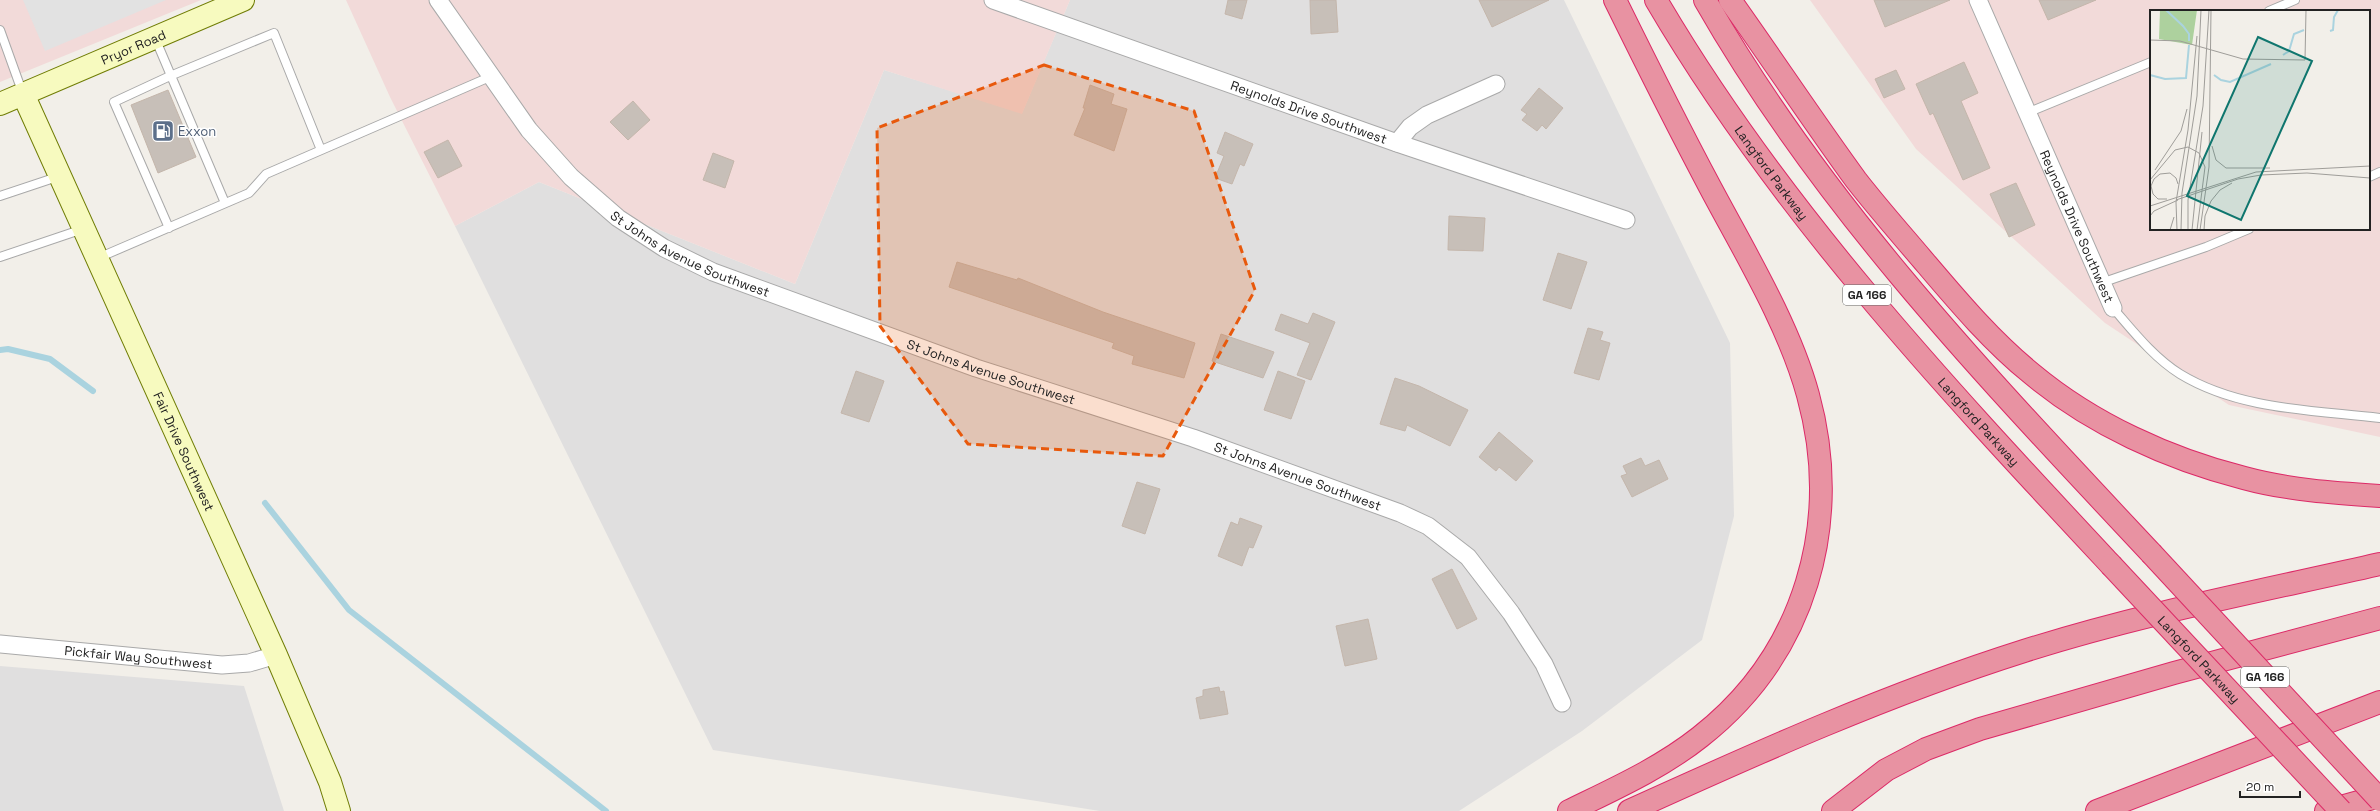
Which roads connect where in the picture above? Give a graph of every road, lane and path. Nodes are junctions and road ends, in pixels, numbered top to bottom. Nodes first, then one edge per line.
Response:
1 (243, 0) edge
2 (438, 0) edge
3 (1615, 0) edge
4 (1656, 0) edge
5 (1705, 0) edge
6 (1730, 0) edge
7 (1978, 0) edge
8 (2295, 0) edge
9 (997, 1) edge
10 (2271, 10) edge
11 (0, 30) edge
12 (154, 38) junction
13 (2150, 62) edge
14 (170, 76) junction
15 (492, 76) junction
16 (1496, 84) dead end
17 (23, 94) junction
18 (0, 104) edge
19 (2027, 113) junction
20 (1397, 143) junction
21 (321, 150) junction
22 (2380, 172) edge
23 (60, 176) junction
24 (2370, 177) edge
25 (0, 196) edge
26 (224, 204) junction
27 (1626, 220) dead end
28 (169, 228) junction
29 (84, 229) junction
30 (2248, 230) edge
31 (0, 257) edge
32 (98, 259) junction
33 (2100, 283) junction
34 (2113, 308) joint
35 (2380, 418) edge
36 (2380, 496) edge
37 (2380, 564) edge
38 (2380, 618) edge
39 (0, 644) edge
40 (276, 655) junction
41 (2380, 702) edge
42 (1562, 703) dead end
43 (2380, 796) edge
44 (2380, 800) edge
45 (339, 811) edge
46 (1568, 811) edge
47 (1629, 811) edge
48 (1833, 811) edge
49 (2097, 811) edge
50 (2326, 811) edge
51 (2341, 811) edge

1 - 12 main road, Pryor Road
2 - 15 street, St Johns Avenue Southwest
3 - 46 highway
4 - 51 highway, Langford Parkway / GA 166, bridge
5 - 44 highway, GA 166, bridge
6 - 36 highway
7 - 19 street, Reynolds Drive Southwest
8 - 10 lane
9 - 20 street, Reynolds Drive Southwest
11 - 17 lane
12 - 14 lane
12 - 17 main road, Pryor Road
13 - 19 lane
14 - 21 lane
14 - 26 lane
14 - 28 lane
15 - 21 lane
15 - 42 street, St Johns Avenue Southwest
16 - 20 street
17 - 18 main road, Pryor Road
17 - 23 main road, Fair Drive Southwest
19 - 33 street, Reynolds Drive Southwest
20 - 27 street, Reynolds Drive Southwest
21 - 26 lane
22 - 24 lane
23 - 25 lane
23 - 29 main road, Fair Drive Southwest
26 - 28 lane
28 - 32 lane
29 - 31 lane
29 - 32 main road, Fair Drive Southwest
30 - 33 lane
32 - 40 main road, Fair Drive Southwest
33 - 34 street, Reynolds Drive Southwest
34 - 35 lane
37 - 47 highway
38 - 48 highway
39 - 40 street, Pickfair Way Southwest
40 - 45 main road, Fair Drive Southwest
41 - 49 highway
43 - 50 highway

